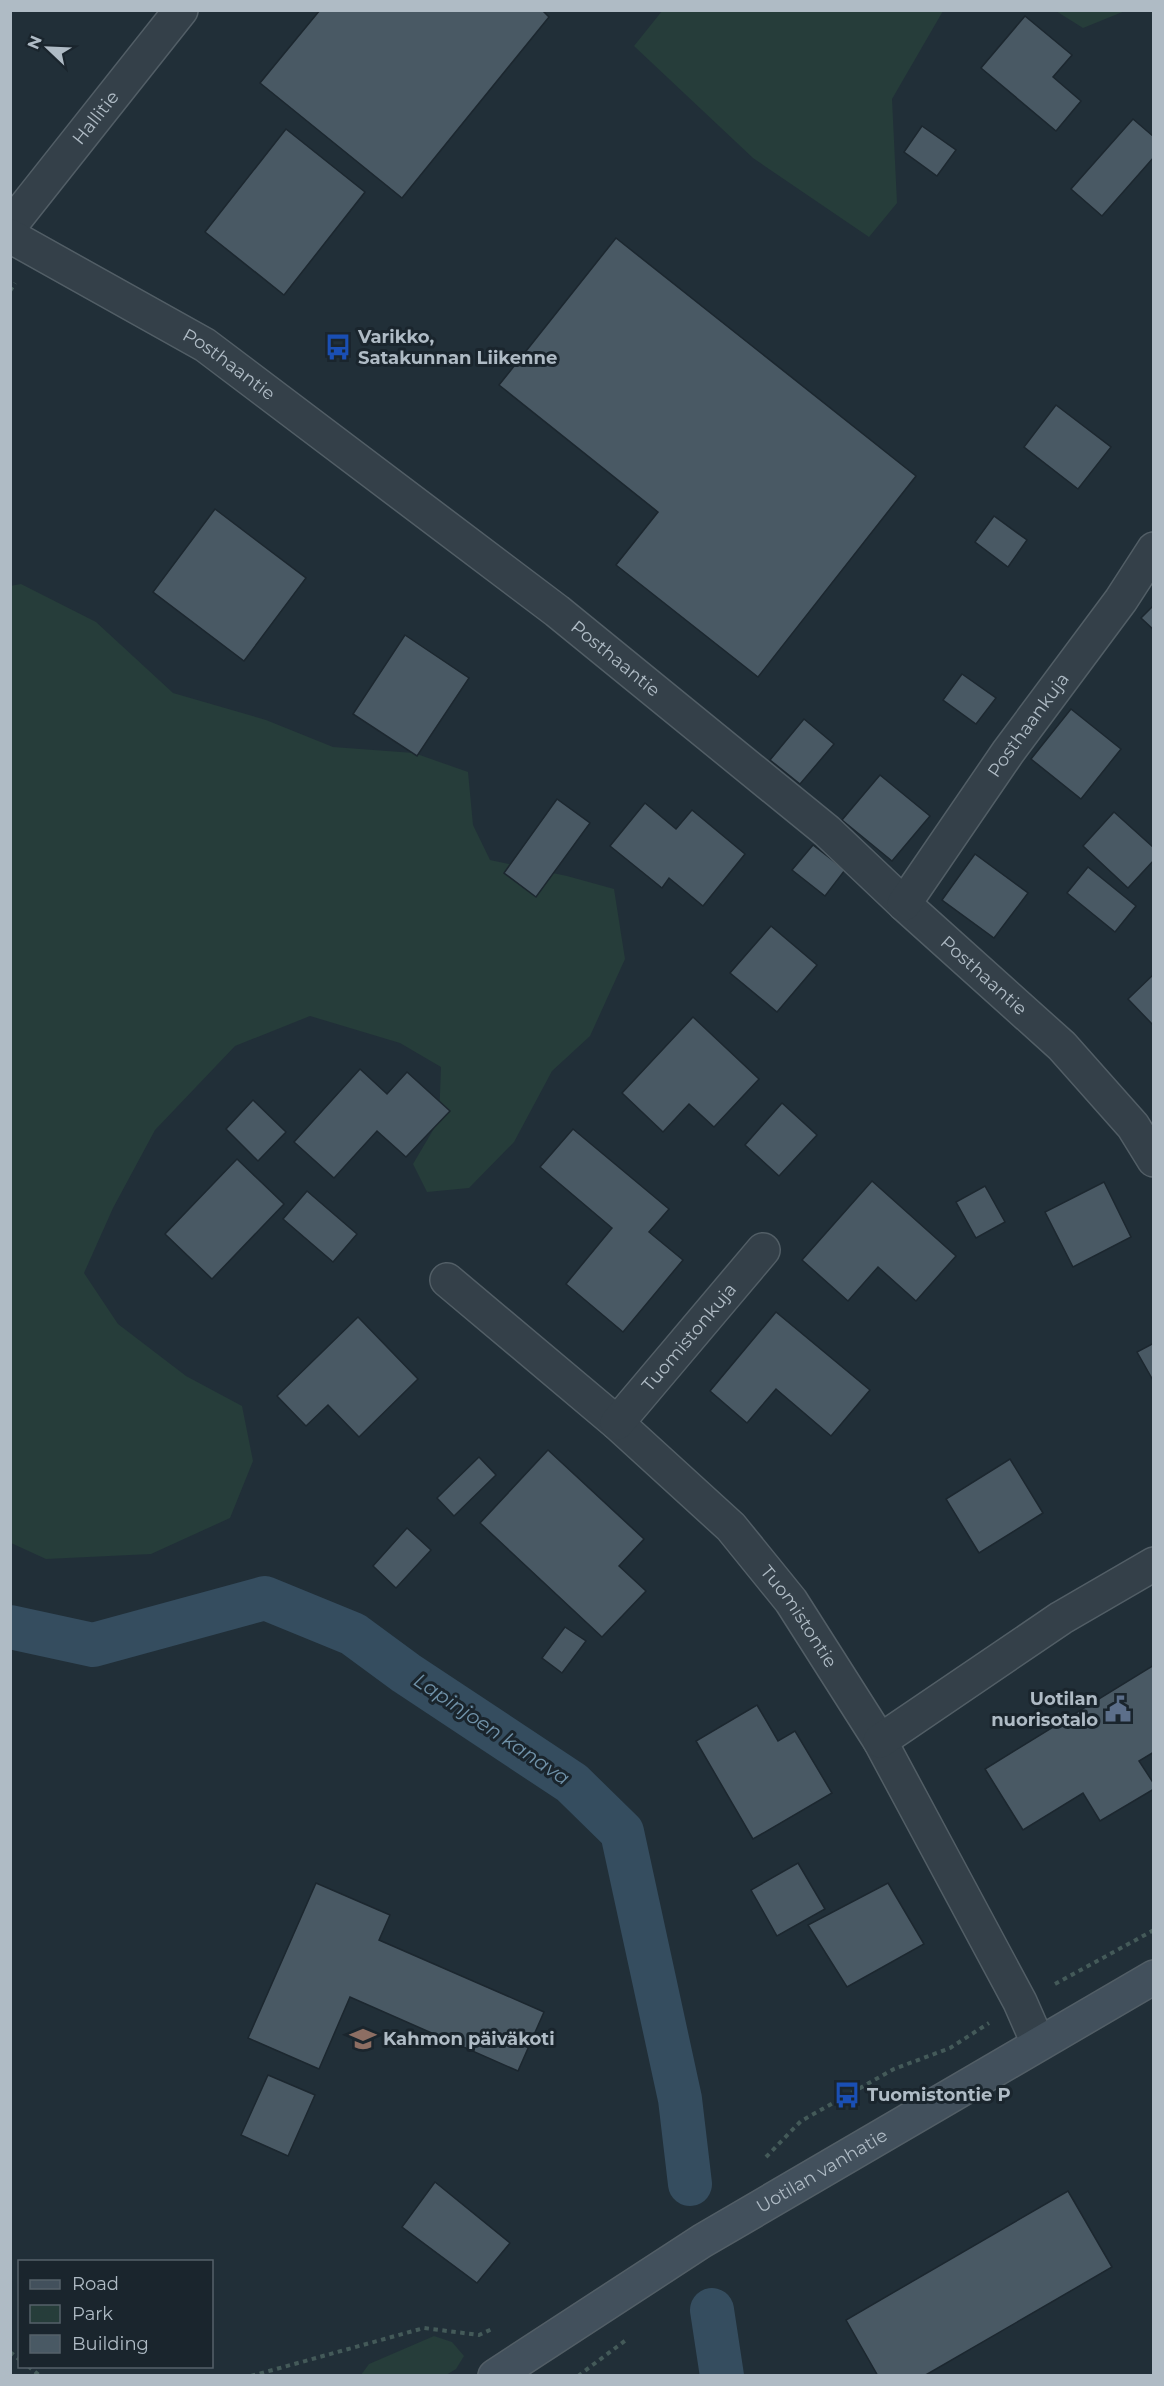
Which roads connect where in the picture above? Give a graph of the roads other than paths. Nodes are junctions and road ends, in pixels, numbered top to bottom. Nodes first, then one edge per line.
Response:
1 (181, 10) edge
2 (10, 226) edge
3 (10, 236) edge
4 (1154, 549) edge
5 (904, 904) junction
6 (1154, 1160) edge
7 (763, 1250) dead end
8 (447, 1280) dead end
9 (618, 1423) junction
10 (1154, 1563) edge
11 (880, 1741) junction
12 (1154, 1977) edge
13 (1038, 2043) junction
14 (495, 2376) edge

1 - 2 street, Hallitie
3 - 5 street, Posthaantie
4 - 5 street, Posthaankuja
5 - 6 street, Posthaantie
7 - 9 street, Tuomistonkuja
8 - 9 street, Tuomistontie
9 - 11 street, Tuomistontie
10 - 11 street
11 - 13 street, Tuomistontie
12 - 13 main road, Uotilan vanhatie
13 - 14 main road, Uotilan vanhatie

